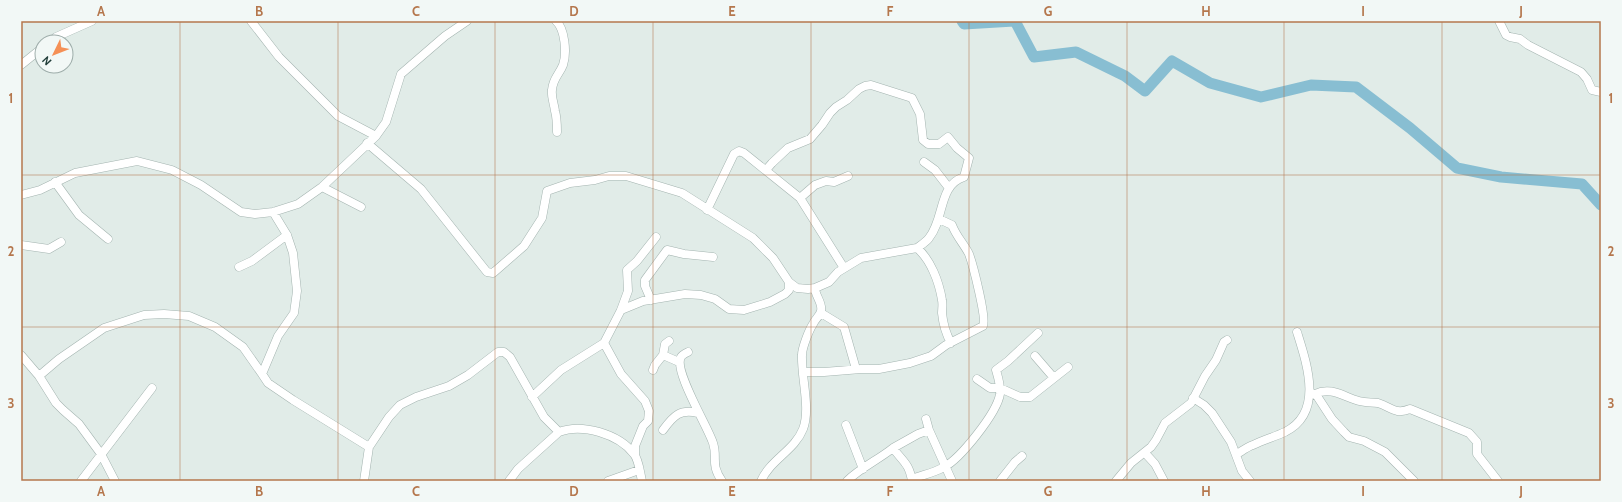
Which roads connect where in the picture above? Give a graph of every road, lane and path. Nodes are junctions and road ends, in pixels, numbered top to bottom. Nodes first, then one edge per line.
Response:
1 (92, 21) edge
2 (251, 21) edge
3 (467, 21) edge
4 (556, 21) edge
5 (1499, 21) edge
6 (63, 34) edge
7 (34, 54) edge
8 (21, 65) edge
9 (1601, 92) edge
10 (557, 132) dead end
11 (376, 136) junction
12 (367, 143) junction
13 (924, 162) dead end
14 (766, 170) junction
15 (848, 176) dead end
16 (55, 182) junction
17 (322, 187) junction
18 (949, 188) junction
19 (21, 195) edge
20 (800, 198) junction
21 (361, 207) dead end
22 (707, 210) junction
23 (273, 212) junction
24 (939, 218) junction
25 (287, 236) junction
26 (656, 237) dead end
27 (108, 239) dead end
28 (61, 242) dead end
29 (21, 245) edge
30 (917, 248) junction
31 (713, 257) dead end
32 (239, 267) dead end
33 (844, 268) junction
34 (789, 282) junction
35 (815, 288) junction
36 (651, 300) junction
37 (620, 310) junction
38 (821, 313) junction
39 (1297, 332) dead end
40 (1038, 334) dead end
41 (1227, 340) dead end
42 (669, 341) dead end
43 (604, 342) junction
44 (951, 343) junction
45 (688, 352) dead end
46 (21, 355) edge
47 (663, 355) junction
48 (1035, 356) dead end
49 (679, 362) junction
50 (1068, 367) dead end
51 (856, 369) junction
52 (653, 370) dead end
53 (802, 372) junction
54 (262, 374) junction
55 (39, 376) junction
56 (1054, 378) junction
57 (977, 379) dead end
58 (152, 388) dead end
59 (1000, 388) junction
60 (1312, 393) junction
61 (532, 397) junction
62 (1193, 398) junction
63 (698, 413) junction
64 (926, 419) dead end
65 (846, 425) dead end
66 (663, 430) dead end
67 (929, 430) junction
68 (559, 432) junction
69 (369, 447) junction
70 (893, 448) junction
71 (1145, 453) junction
72 (101, 454) junction
73 (635, 454) junction
74 (1237, 454) junction
75 (1022, 456) dead end
76 (945, 467) junction
77 (863, 469) junction
78 (639, 470) junction
79 (912, 480) edge
80 (81, 481) edge
81 (115, 481) edge
82 (364, 481) edge
83 (509, 481) edge
84 (608, 481) edge
85 (642, 481) edge
86 (722, 481) edge
87 (761, 481) edge
88 (847, 481) edge
89 (952, 481) edge
90 (1000, 481) edge
91 (1116, 481) edge
92 (1164, 481) edge
93 (1250, 481) edge
94 (1414, 481) edge
95 (1498, 481) edge

1 - 6 street
2 - 11 street
3 - 11 street
4 - 10 street
5 - 9 street
7 - 8 street
11 - 12 street
12 - 17 street
12 - 22 street
13 - 18 street
14 - 18 street
14 - 20 street
14 - 22 street
15 - 20 street
16 - 19 street
16 - 23 street
16 - 27 street
17 - 21 street
17 - 23 street
18 - 24 street
20 - 33 street
22 - 34 street
23 - 25 street
24 - 30 street
24 - 44 street
25 - 32 street
25 - 54 street
26 - 37 street
28 - 29 street
30 - 33 street
30 - 44 street
31 - 36 street
33 - 35 street
34 - 35 street
34 - 36 street
35 - 38 street
36 - 37 street
37 - 43 street
38 - 51 street
38 - 53 street
39 - 60 street
40 - 59 street
41 - 62 street
42 - 47 street
43 - 61 street
43 - 73 street
44 - 51 street
45 - 49 street
46 - 55 street
47 - 49 street
47 - 52 street
48 - 56 street
49 - 63 street
50 - 56 street
51 - 53 street
53 - 87 street
54 - 55 street
54 - 69 street
55 - 72 street
56 - 59 street
57 - 59 street
58 - 72 street
59 - 76 street
60 - 74 street
60 - 94 street
60 - 95 street
61 - 68 street
61 - 69 street
62 - 71 street
62 - 74 street
63 - 66 street
63 - 86 street
64 - 67 street
65 - 77 street
67 - 70 street
67 - 76 street
68 - 73 street
68 - 83 street
69 - 82 street
70 - 77 street
70 - 79 street
71 - 91 street
71 - 92 street
72 - 80 street
72 - 81 street
73 - 78 street
74 - 93 street
75 - 90 street
76 - 79 street
76 - 89 street
77 - 88 street
78 - 84 street
78 - 85 street

